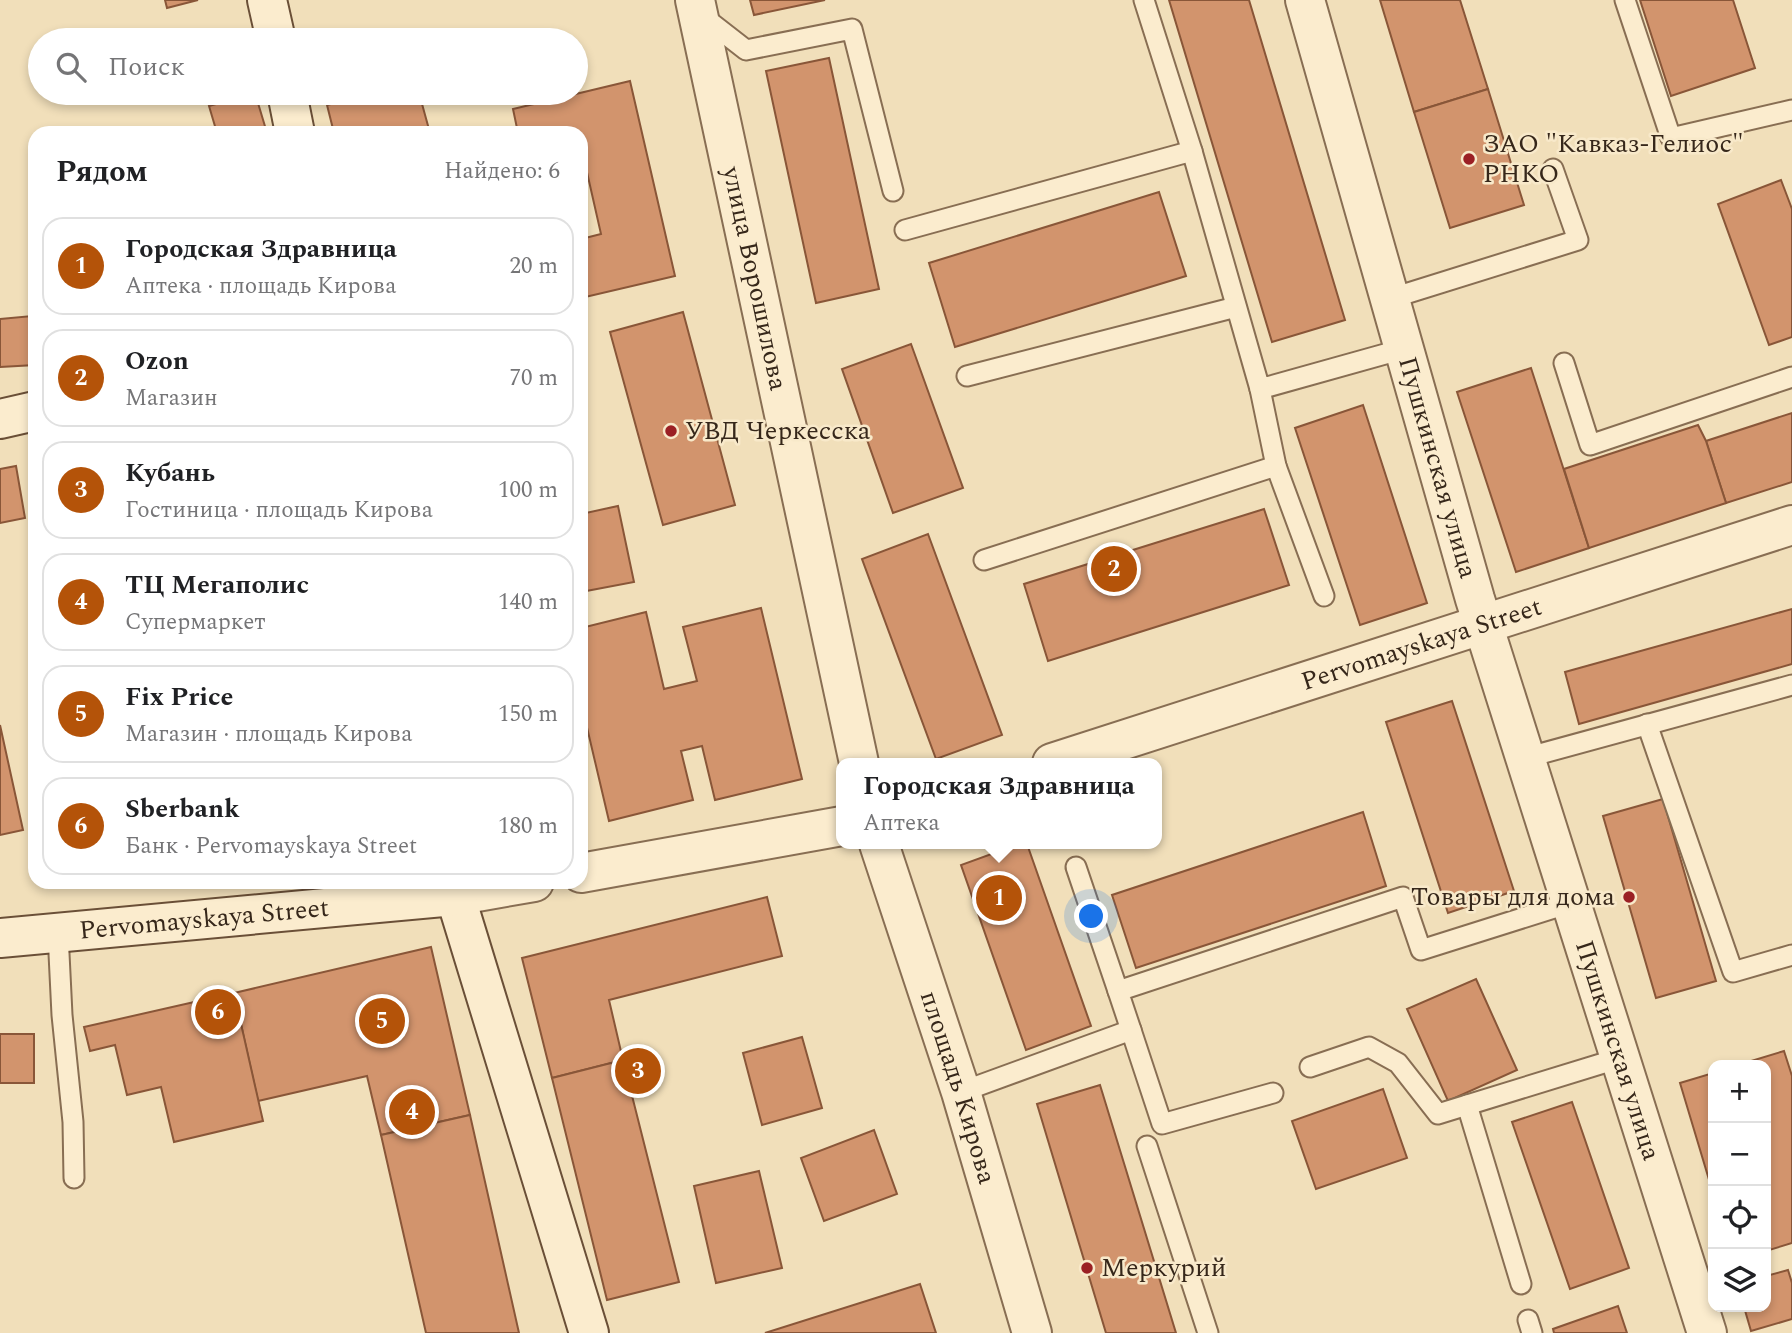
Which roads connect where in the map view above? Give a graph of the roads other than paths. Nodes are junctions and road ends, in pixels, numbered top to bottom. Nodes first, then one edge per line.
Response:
1 (267, 0) edge
2 (1144, 0) edge
3 (1305, 0) edge
4 (1625, 0) edge
5 (696, 6) edge
6 (273, 28) edge
7 (289, 105) edge
8 (1792, 110) edge
9 (294, 126) edge
10 (1192, 151) junction
11 (1553, 169) dead end
12 (893, 191) dead end
13 (905, 230) dead end
14 (1389, 299) junction
15 (1236, 307) junction
16 (1403, 349) junction
17 (1564, 363) dead end
18 (967, 376) dead end
19 (1792, 377) edge
20 (1260, 389) junction
21 (28, 412) edge
22 (0, 418) edge
23 (1276, 466) junction
24 (1792, 525) edge
25 (984, 560) dead end
26 (1324, 596) dead end
27 (1483, 626) junction
28 (1792, 685) edge
29 (1647, 724) junction
30 (858, 758) edge
31 (1068, 758) edge
32 (1525, 758) junction
33 (836, 827) edge
34 (881, 849) edge
35 (1076, 867) dead end
36 (588, 872) edge
37 (453, 889) edge
38 (1570, 902) junction
39 (58, 933) junction
40 (0, 938) edge
41 (1792, 955) edge
42 (1118, 991) junction
43 (1131, 1030) junction
44 (1620, 1058) junction
45 (1310, 1067) dead end
46 (961, 1092) junction
47 (1273, 1093) dead end
48 (1467, 1105) junction
49 (1147, 1146) dead end
50 (74, 1178) dead end
51 (1521, 1284) dead end
52 (589, 1333) edge
53 (1032, 1333) edge
54 (1208, 1333) edge
55 (1707, 1333) edge

1 - 6 street
2 - 10 lane
3 - 14 street, Пушкинская улица
4 - 8 lane
5 - 12 lane
5 - 30 street, улица Ворошилова
7 - 9 street
10 - 13 lane
10 - 15 lane
11 - 14 lane
14 - 16 street, Пушкинская улица
15 - 18 lane
15 - 20 lane
16 - 20 lane
16 - 27 street, Пушкинская улица
17 - 19 lane
20 - 23 lane
21 - 22 street
23 - 25 lane
23 - 26 lane
24 - 27 street, Pervomayskaya Street
27 - 31 street, Pervomayskaya Street
27 - 32 street, Пушкинская улица
28 - 29 lane
29 - 32 lane
29 - 41 lane
32 - 38 street, Пушкинская улица
33 - 36 street
34 - 46 street, площадь Кирова
35 - 42 lane
37 - 39 street, Pervomayskaya Street
37 - 52 street
38 - 42 lane
38 - 44 street, Пушкинская улица
39 - 40 street, Pervomayskaya Street
39 - 50 lane
42 - 43 lane
43 - 46 lane
43 - 47 lane
44 - 48 lane
44 - 55 street, Пушкинская улица
45 - 48 lane
46 - 53 street, площадь Кирова
48 - 51 lane
49 - 54 lane

